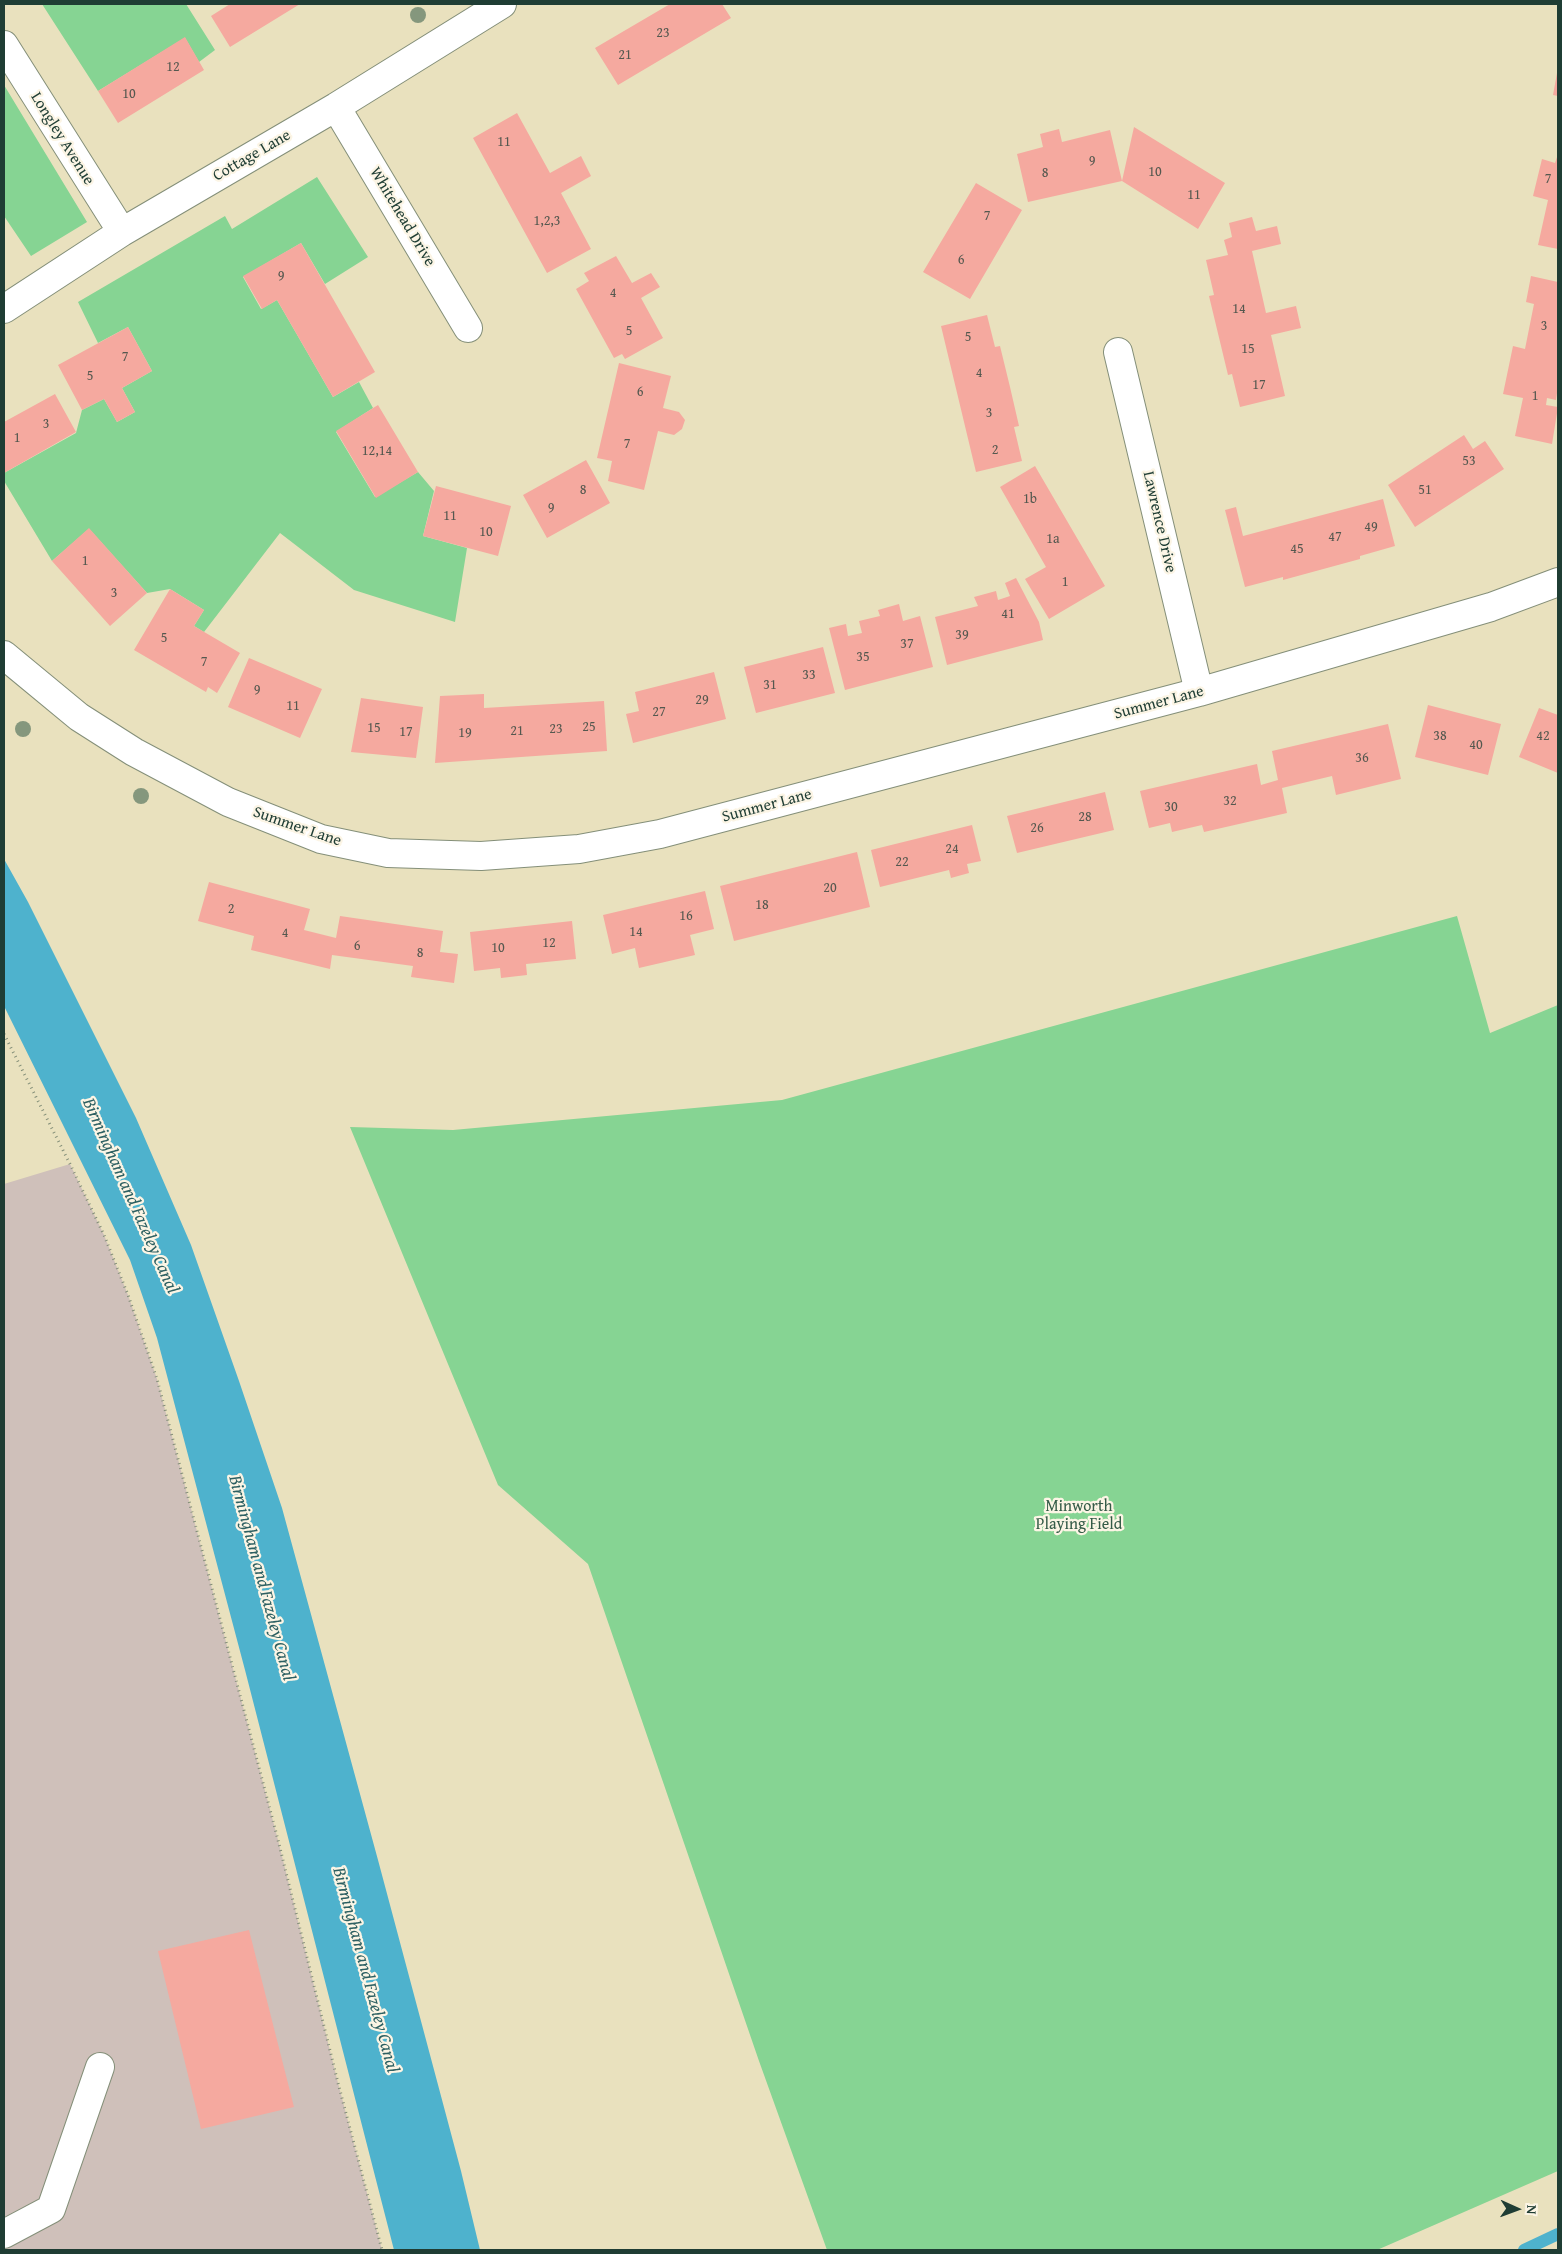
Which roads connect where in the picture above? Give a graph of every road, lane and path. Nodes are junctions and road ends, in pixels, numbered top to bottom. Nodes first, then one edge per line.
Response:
1 (502, 4) edge
2 (4, 44) edge
3 (336, 107) junction
4 (122, 232) junction
5 (4, 309) edge
6 (468, 328) dead end
7 (1118, 352) dead end
8 (1558, 582) edge
9 (4, 655) edge
10 (1199, 692) junction
11 (4, 1034) edge
12 (100, 2067) dead end
13 (4, 2234) edge
14 (382, 2250) edge

1 - 3 street, Cottage Lane
2 - 4 street, Longley Avenue
3 - 4 street, Cottage Lane
3 - 6 street, Whitehead Drive
4 - 5 street, Cottage Lane
7 - 10 street, Lawrence Drive
8 - 10 street, Summer Lane
9 - 10 street, Summer Lane
11 - 14 path
12 - 13 street

